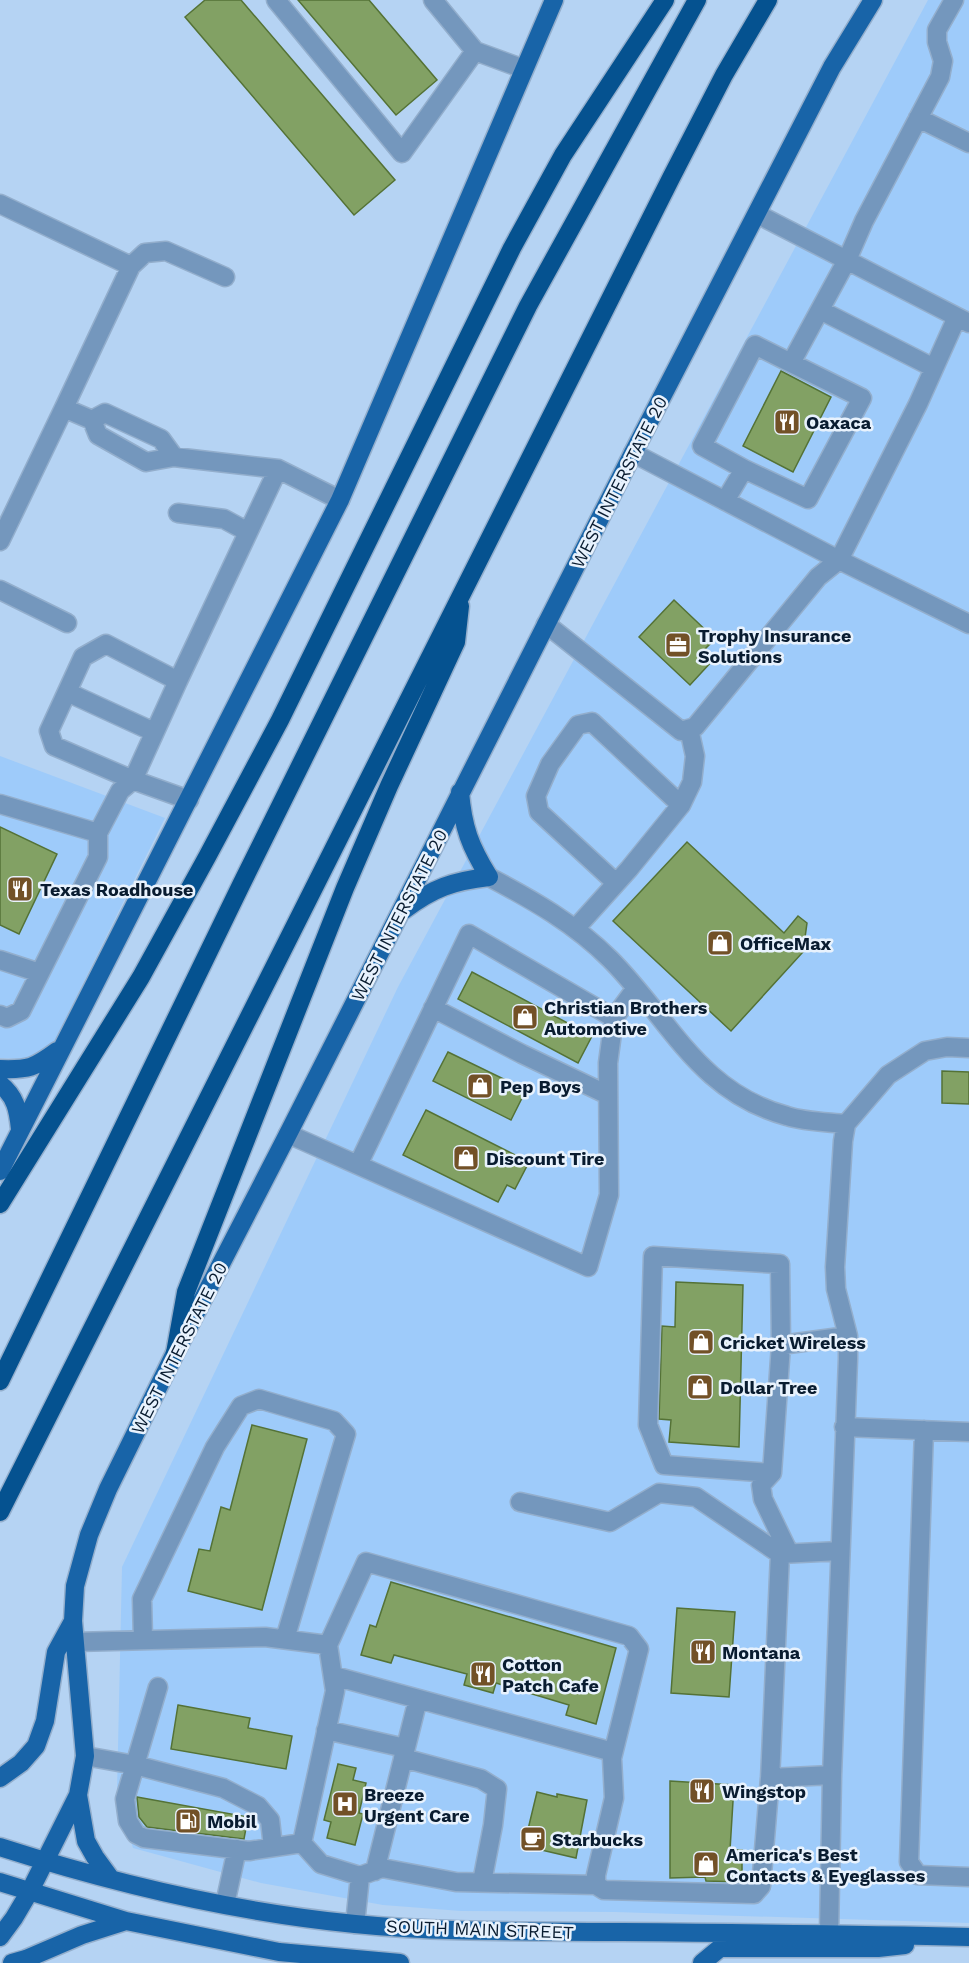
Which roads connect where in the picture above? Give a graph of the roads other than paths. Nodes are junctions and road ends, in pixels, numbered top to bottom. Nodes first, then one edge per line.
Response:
1 (276, 0) edge
2 (433, 0) edge
3 (554, 0) edge
4 (665, 0) edge
5 (697, 0) edge
6 (768, 0) edge
7 (873, 0) edge
8 (954, 0) edge
9 (475, 51) junction
10 (524, 69) junction
11 (918, 118) junction
12 (969, 143) edge
13 (0, 204) edge
14 (757, 214) junction
15 (847, 260) junction
16 (130, 266) junction
17 (225, 277) dead end
18 (820, 310) junction
19 (963, 320) edge
20 (791, 363) junction
21 (934, 368) junction
22 (64, 408) junction
23 (92, 420) junction
24 (633, 453) junction
25 (174, 457) junction
26 (278, 469) junction
27 (744, 469) junction
28 (339, 500) junction
29 (725, 501) junction
30 (178, 513) dead end
31 (248, 532) junction
32 (0, 541) edge
33 (839, 561) junction
34 (0, 590) edge
35 (460, 595) junction
36 (67, 623) dead end
37 (546, 624) junction
38 (969, 624) edge
39 (178, 681) junction
40 (67, 692) junction
41 (689, 729) junction
42 (154, 732) junction
43 (133, 780) junction
44 (460, 792) junction
45 (189, 800) junction
46 (0, 804) edge
47 (681, 804) junction
48 (98, 833) junction
49 (489, 877) junction
50 (616, 883) junction
51 (400, 913) junction
52 (575, 929) junction
53 (0, 960) edge
54 (39, 973) junction
55 (636, 988) junction
56 (433, 1008) junction
57 (0, 1016) edge
58 (614, 1018) junction
59 (61, 1048) junction
60 (969, 1048) edge
61 (0, 1069) edge
62 (0, 1084) edge
63 (608, 1095) junction
64 (846, 1124) junction
65 (20, 1129) junction
66 (288, 1134) junction
67 (357, 1165) junction
68 (0, 1171) edge
69 (0, 1204) edge
70 (848, 1336) junction
71 (781, 1345) junction
72 (175, 1353) junction
73 (0, 1381) edge
74 (844, 1427) junction
75 (924, 1430) junction
76 (969, 1432) edge
77 (772, 1473) junction
78 (520, 1502) dead end
79 (0, 1512) edge
80 (840, 1551) junction
81 (784, 1553) junction
82 (73, 1621) junction
83 (285, 1639) junction
84 (143, 1640) junction
85 (75, 1642) junction
86 (328, 1645) junction
87 (334, 1676) junction
88 (158, 1687) dead end
89 (417, 1699) junction
90 (326, 1730) junction
91 (613, 1752) junction
92 (404, 1753) junction
93 (85, 1756) junction
94 (135, 1766) junction
95 (832, 1775) junction
96 (0, 1778) edge
97 (770, 1780) junction
98 (78, 1795) junction
99 (302, 1843) junction
100 (0, 1847) edge
101 (273, 1847) junction
102 (237, 1849) junction
103 (43, 1861) junction
104 (368, 1873) junction
105 (969, 1877) edge
106 (111, 1879) junction
107 (0, 1882) edge
108 (482, 1882) junction
109 (596, 1885) junction
110 (30, 1891) junction
111 (225, 1904) junction
112 (126, 1921) junction
113 (355, 1924) junction
114 (829, 1934) junction
115 (0, 1937) edge
116 (969, 1938) edge
117 (277, 1957) edge
118 (12, 1963) edge
119 (398, 1963) edge
120 (702, 1963) edge

1 - 9 lane
2 - 9 lane
3 - 10 main road
4 - 69 highway
5 - 73 highway
6 - 35 highway
7 - 14 main road, WEST INTERSTATE 20
8 - 11 lane
9 - 10 lane
10 - 28 main road
11 - 12 lane
11 - 15 lane
13 - 16 lane
14 - 15 lane
14 - 24 main road, WEST INTERSTATE 20
15 - 18 lane
15 - 19 lane
16 - 17 lane
16 - 22 lane
18 - 20 lane
18 - 21 lane
19 - 21 lane
20 - 27 lane
20 - 27 lane
21 - 33 lane
22 - 23 lane
22 - 32 lane
23 - 25 lane
23 - 25 lane
24 - 29 lane
24 - 37 main road, WEST INTERSTATE 20
25 - 26 lane
26 - 28 lane
26 - 31 lane
27 - 29 lane
28 - 45 main road
29 - 33 lane
30 - 31 lane
31 - 39 lane
33 - 38 lane
33 - 41 lane
34 - 36 lane
35 - 72 highway
35 - 79 highway
37 - 41 lane
37 - 44 main road, WEST INTERSTATE 20
39 - 40 lane
39 - 42 lane
40 - 42 lane
40 - 43 lane
41 - 47 lane
42 - 43 lane
43 - 45 lane
43 - 48 lane
44 - 49 main road
44 - 51 main road, WEST INTERSTATE 20
45 - 59 main road
46 - 48 lane
47 - 50 lane
47 - 50 lane
48 - 54 lane
49 - 51 main road
49 - 52 lane
50 - 52 lane
51 - 66 main road, WEST INTERSTATE 20
52 - 55 lane
53 - 54 lane
54 - 57 lane
55 - 58 lane
55 - 64 lane
56 - 58 lane
56 - 63 lane
56 - 67 lane
58 - 63 lane
59 - 61 main road
59 - 65 main road
60 - 64 lane
62 - 65 main road
63 - 67 lane
64 - 70 lane
65 - 68 main road
66 - 67 lane
66 - 72 main road, WEST INTERSTATE 20
70 - 71 lane
70 - 74 lane
71 - 77 lane
71 - 77 lane
72 - 82 main road, WEST INTERSTATE 20
74 - 75 lane
74 - 80 lane
75 - 76 lane
75 - 105 lane
77 - 81 lane
78 - 81 lane
80 - 81 lane
80 - 95 lane
81 - 97 lane
82 - 85 main road, WEST INTERSTATE 20
82 - 96 main road
83 - 84 lane
83 - 84 lane
83 - 86 lane
84 - 85 lane
85 - 93 main road, WEST INTERSTATE 20
86 - 87 lane
86 - 91 lane
87 - 89 lane
87 - 90 lane
88 - 94 lane
89 - 91 lane
89 - 92 lane
90 - 92 lane
90 - 99 lane
91 - 109 lane
92 - 104 lane
92 - 108 lane
93 - 94 lane
93 - 98 main road, WEST INTERSTATE 20
94 - 101 lane
94 - 102 lane
95 - 97 lane
95 - 114 lane
97 - 109 lane
98 - 103 main road, WEST INTERSTATE 20
98 - 106 main road
99 - 101 lane
99 - 104 lane
100 - 103 main road, SOUTH MAIN STREET
101 - 102 lane
102 - 111 lane
103 - 106 main road, SOUTH MAIN STREET
103 - 110 main road, WEST INTERSTATE 20
104 - 108 lane
104 - 113 lane
106 - 111 main road, SOUTH MAIN STREET
107 - 110 main road, SOUTH MAIN STREET
108 - 109 lane
110 - 112 main road, SOUTH MAIN STREET
110 - 115 main road, WEST INTERSTATE 20
111 - 113 main road, SOUTH MAIN STREET
112 - 117 main road, SOUTH MAIN STREET
112 - 118 main road
113 - 114 main road, SOUTH MAIN STREET
114 - 116 main road, SOUTH MAIN STREET
116 - 120 main road
117 - 119 main road, SOUTH MAIN STREET

